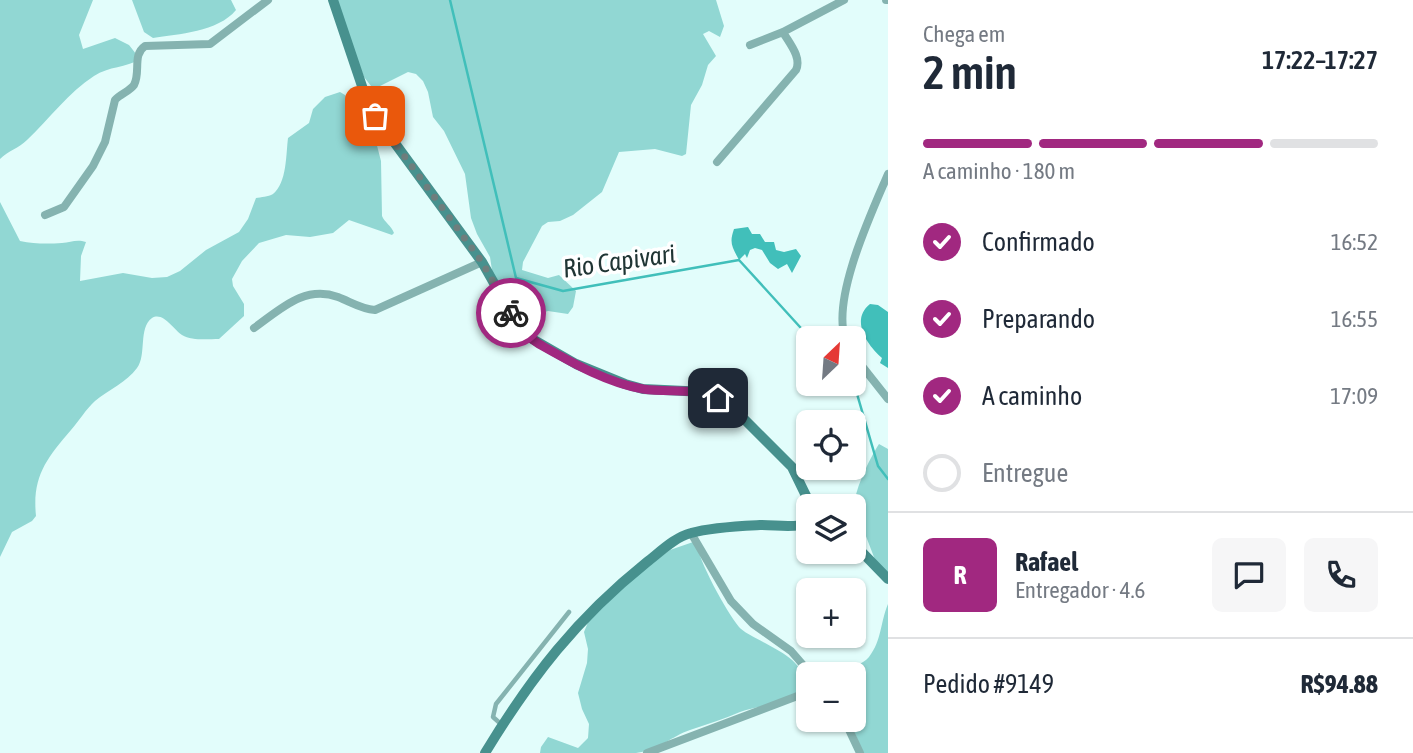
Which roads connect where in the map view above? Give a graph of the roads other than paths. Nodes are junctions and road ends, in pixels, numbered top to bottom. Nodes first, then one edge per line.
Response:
1 (268, 0) edge
2 (333, 0) edge
3 (844, 0) edge
4 (783, 32) junction
5 (750, 45) dead end
6 (717, 162) dead end
7 (888, 174) edge
8 (44, 215) dead end
9 (482, 262) junction
10 (842, 326) edge
11 (254, 328) dead end
12 (866, 371) edge
13 (888, 399) edge
14 (805, 494) edge
15 (796, 526) edge
16 (691, 533) junction
17 (866, 556) edge
18 (888, 579) edge
19 (569, 612) dead end
20 (801, 662) edge
21 (796, 697) edge
22 (502, 725) junction
23 (850, 732) edge
24 (485, 753) edge
25 (647, 753) edge
26 (860, 753) edge

1 - 8 street
2 - 9 street
3 - 4 street
4 - 5 street
4 - 6 street
7 - 10 street
9 - 11 street
9 - 14 street
12 - 13 street
15 - 16 street
16 - 20 street
16 - 22 street
17 - 18 street
19 - 22 lane
21 - 25 street
22 - 24 street
23 - 26 street

